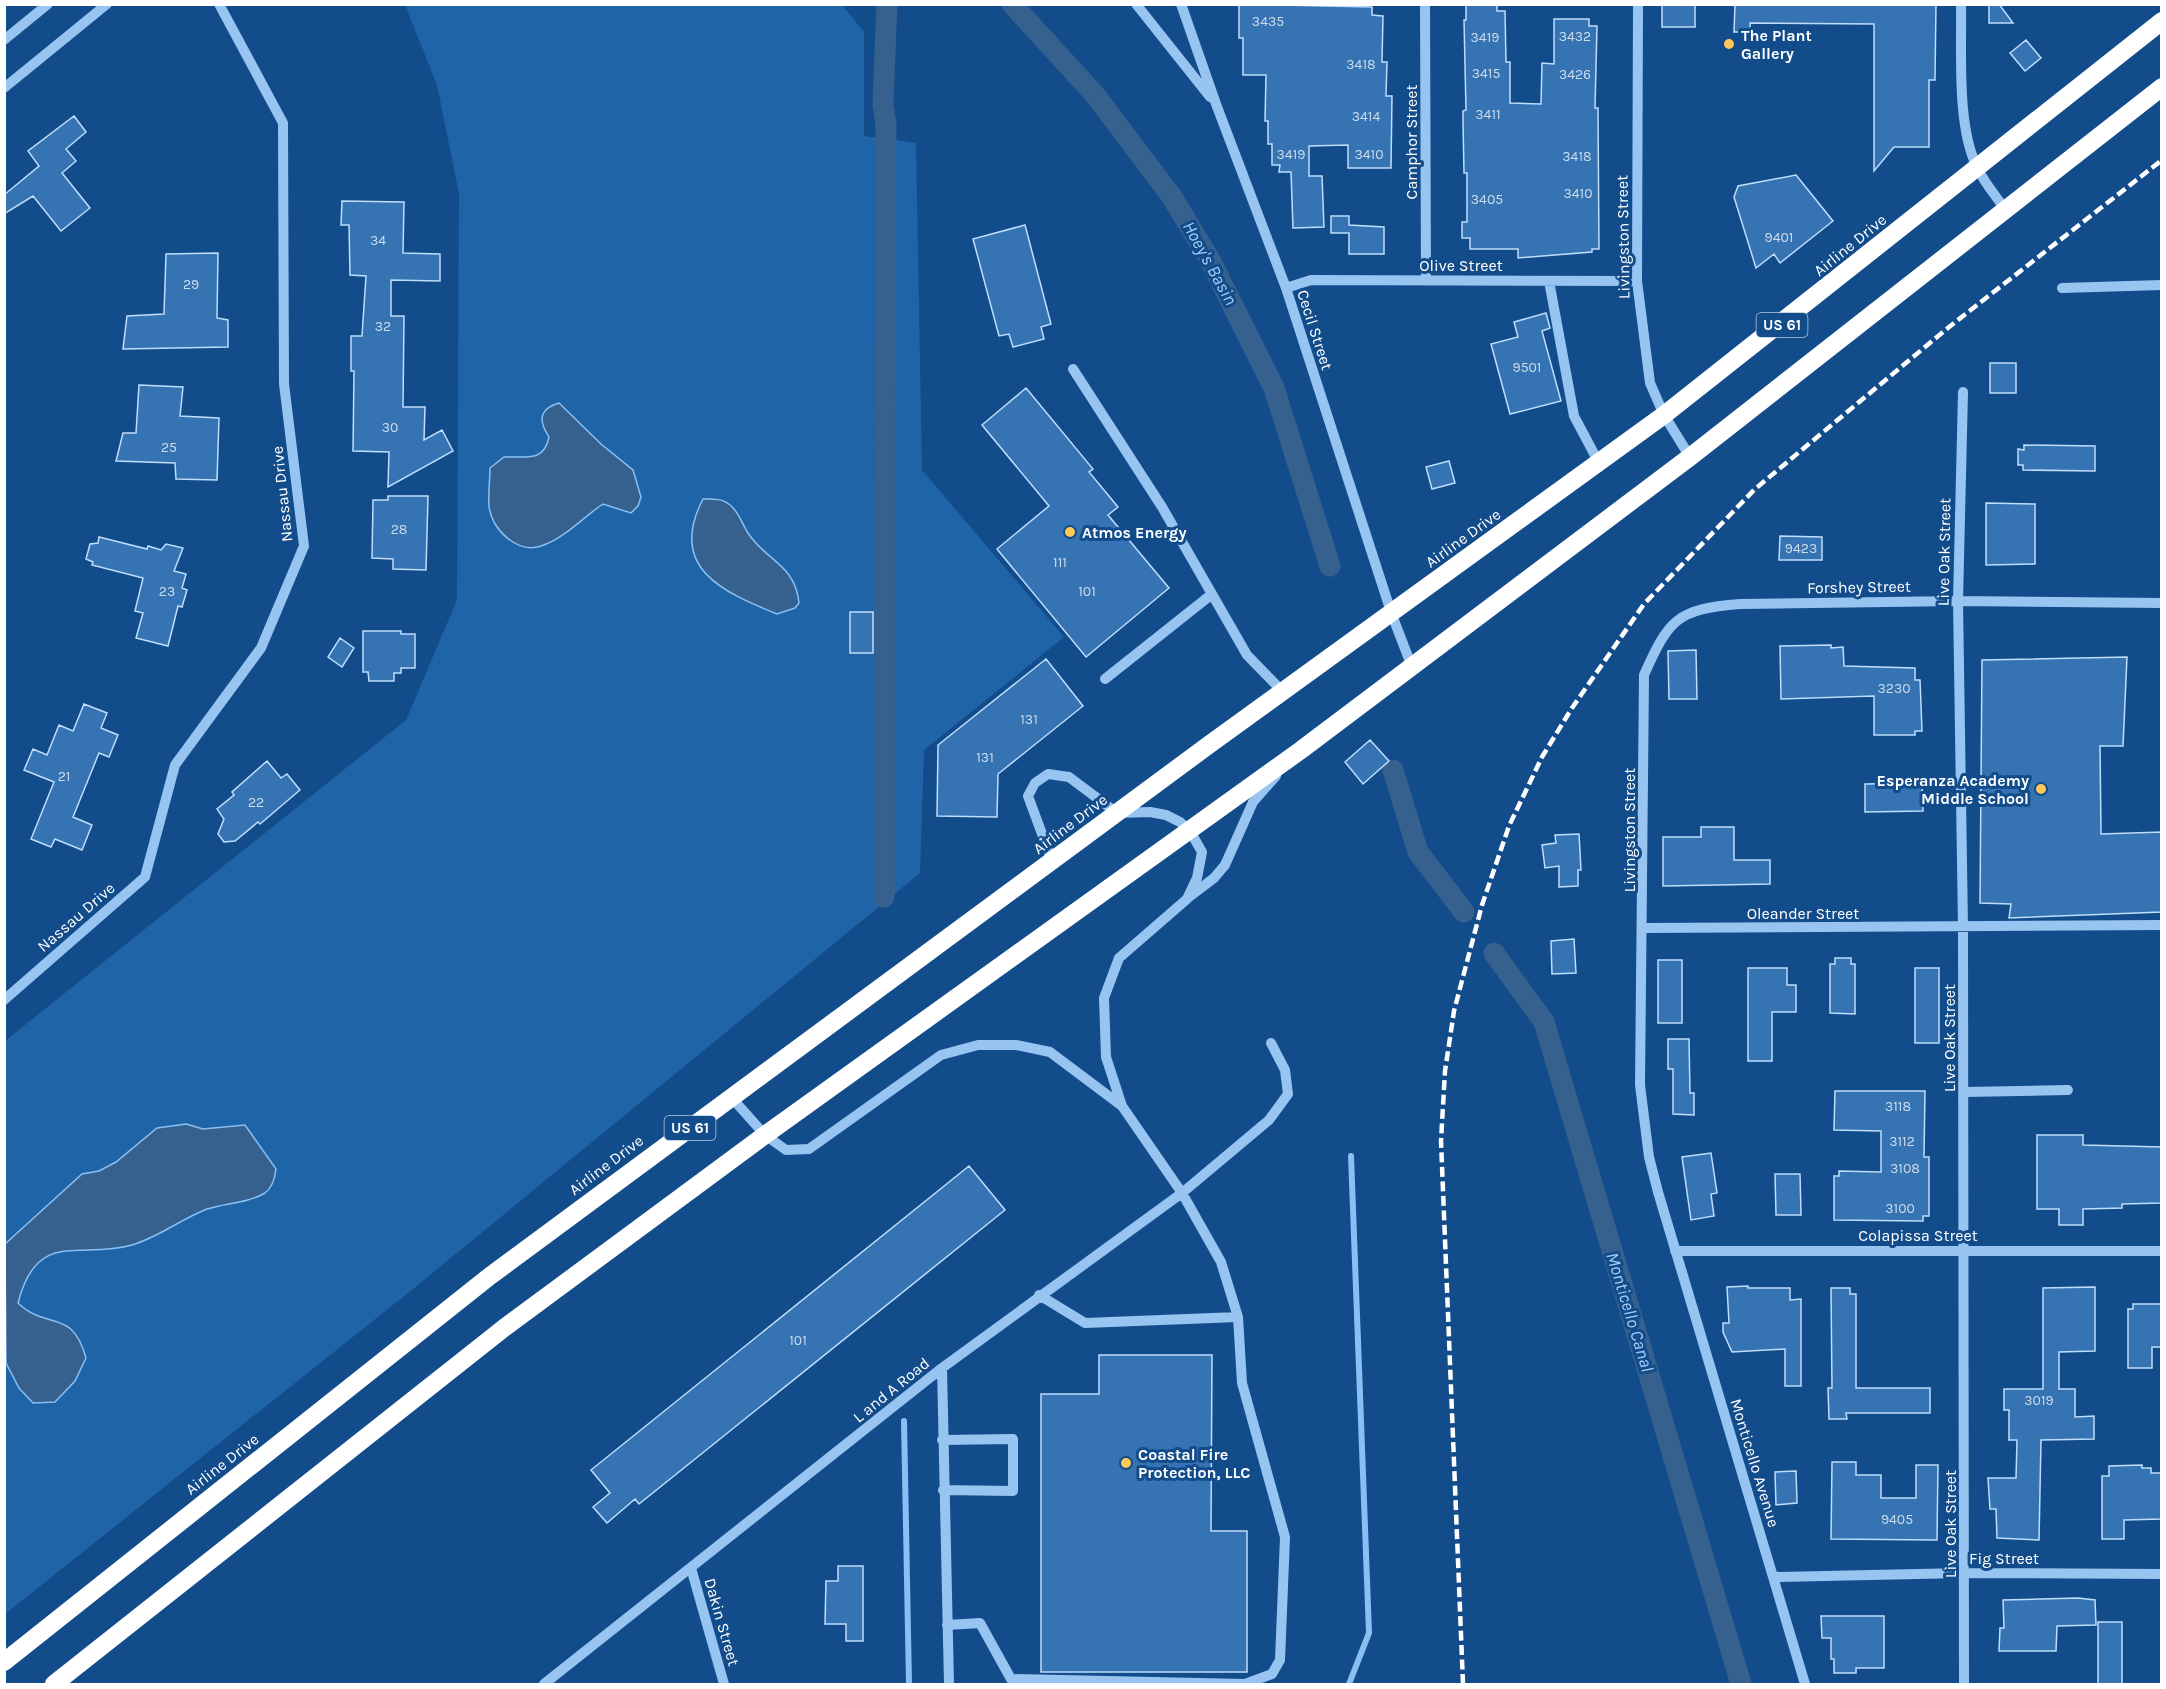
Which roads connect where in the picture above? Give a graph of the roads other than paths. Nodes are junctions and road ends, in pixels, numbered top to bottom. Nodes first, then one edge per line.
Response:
1 (48, 4) edge
2 (106, 4) edge
3 (219, 4) edge
4 (1136, 4) edge
5 (1181, 4) edge
6 (1425, 4) edge
7 (1638, 4) edge
8 (1961, 4) edge
9 (2162, 21) edge
10 (4, 40) edge
11 (2162, 87) edge
12 (4, 88) edge
13 (1216, 104) junction
14 (1977, 168) junction
15 (2006, 211) junction
16 (1426, 280) junction
17 (1549, 281) junction
18 (1637, 281) junction
19 (2162, 285) edge
20 (1286, 288) junction
21 (2062, 288) dead end
22 (1073, 369) dead end
23 (1963, 392) dead end
24 (1664, 415) junction
25 (1690, 457) junction
26 (1599, 463) junction
27 (1212, 594) junction
28 (1958, 601) junction
29 (2162, 603) edge
30 (1392, 615) junction
31 (1670, 626) joint
32 (1412, 667) junction
33 (1105, 679) dead end
34 (1283, 692) junction
35 (1301, 750) junction
36 (1117, 813) junction
37 (1190, 831) junction
38 (1052, 861) junction
39 (1187, 899) junction
40 (2162, 925) edge
41 (1643, 928) junction
42 (1963, 928) junction
43 (4, 1000) edge
44 (1641, 1041) joint
45 (1270, 1043) dead end
46 (2068, 1090) dead end
47 (1964, 1092) junction
48 (731, 1097) junction
49 (1122, 1106) junction
50 (765, 1135) junction
51 (1182, 1193) junction
52 (1965, 1250) junction
53 (1675, 1251) junction
54 (2162, 1251) edge
55 (1039, 1295) junction
56 (1238, 1317) junction
57 (942, 1368) junction
58 (942, 1440) junction
59 (943, 1490) junction
60 (692, 1568) junction
61 (1965, 1573) junction
62 (2162, 1574) edge
63 (1774, 1577) junction
64 (947, 1625) junction
65 (4, 1662) edge
66 (54, 1684) edge
67 (544, 1684) edge
68 (724, 1684) edge
69 (949, 1684) edge
70 (1245, 1684) edge
71 (1805, 1684) edge
72 (1964, 1684) edge

1 - 10 street
2 - 12 street
3 - 43 street, Nassau Drive
4 - 13 street
5 - 13 street, Cecil Street
6 - 16 street, Camphor Street
7 - 18 street, Livingston Street
8 - 14 street
9 - 14 highway, Airline Drive / US 61
11 - 15 highway, US 61
13 - 20 street, Cecil Street
14 - 15 street
14 - 24 highway, Airline Drive / US 61
15 - 25 highway, US 61
16 - 17 street, Olive Street
16 - 20 street, Olive Street
17 - 18 street, Olive Street
17 - 26 street
18 - 24 street, Livingston Street
19 - 21 street
20 - 30 street, Cecil Street
22 - 27 street
23 - 28 street, Live Oak Street
24 - 25 street, Livingston Street
24 - 26 highway, Airline Drive / US 61
25 - 32 highway, US 61
26 - 30 highway, Airline Drive / US 61
27 - 33 street
27 - 34 street
28 - 29 street, Forshey Street
28 - 31 street, Forshey Street
28 - 42 street, Live Oak Street
30 - 32 street, Cecil Street
30 - 34 highway, Airline Drive / US 61
31 - 41 street, Livingston Street
32 - 35 highway, US 61
34 - 36 highway, Airline Drive / US 61
35 - 37 highway, US 61
35 - 39 street
36 - 37 street
36 - 38 highway, Airline Drive / US 61
36 - 38 street
37 - 39 street
37 - 50 highway, US 61
38 - 48 highway, Airline Drive / US 61
39 - 49 street
40 - 42 street, Oleander Street
41 - 42 street, Oleander Street
41 - 44 street, Livingston Street
42 - 47 street, Live Oak Street
44 - 53 street, Monticello Avenue
45 - 51 street, L and A Road
46 - 47 street
47 - 52 street, Live Oak Street
48 - 50 street
48 - 65 highway, Airline Drive / US 61
49 - 50 street
49 - 51 street
50 - 66 highway, US 61
51 - 55 street, L and A Road
51 - 56 street
52 - 53 street, Colapissa Street
52 - 54 street, Colapissa Street
52 - 61 street, Live Oak Street
53 - 63 street, Monticello Avenue
55 - 56 street
55 - 57 street, L and A Road
56 - 70 street
57 - 58 street
57 - 60 street, L and A Road
58 - 59 street
58 - 59 street
59 - 64 street
60 - 67 street, L and A Road
60 - 68 street, Dakin Street
61 - 62 street, Fig Street
61 - 63 street, Fig Street
61 - 72 street, Live Oak Street
63 - 71 street, Monticello Avenue
64 - 69 street
64 - 70 street

